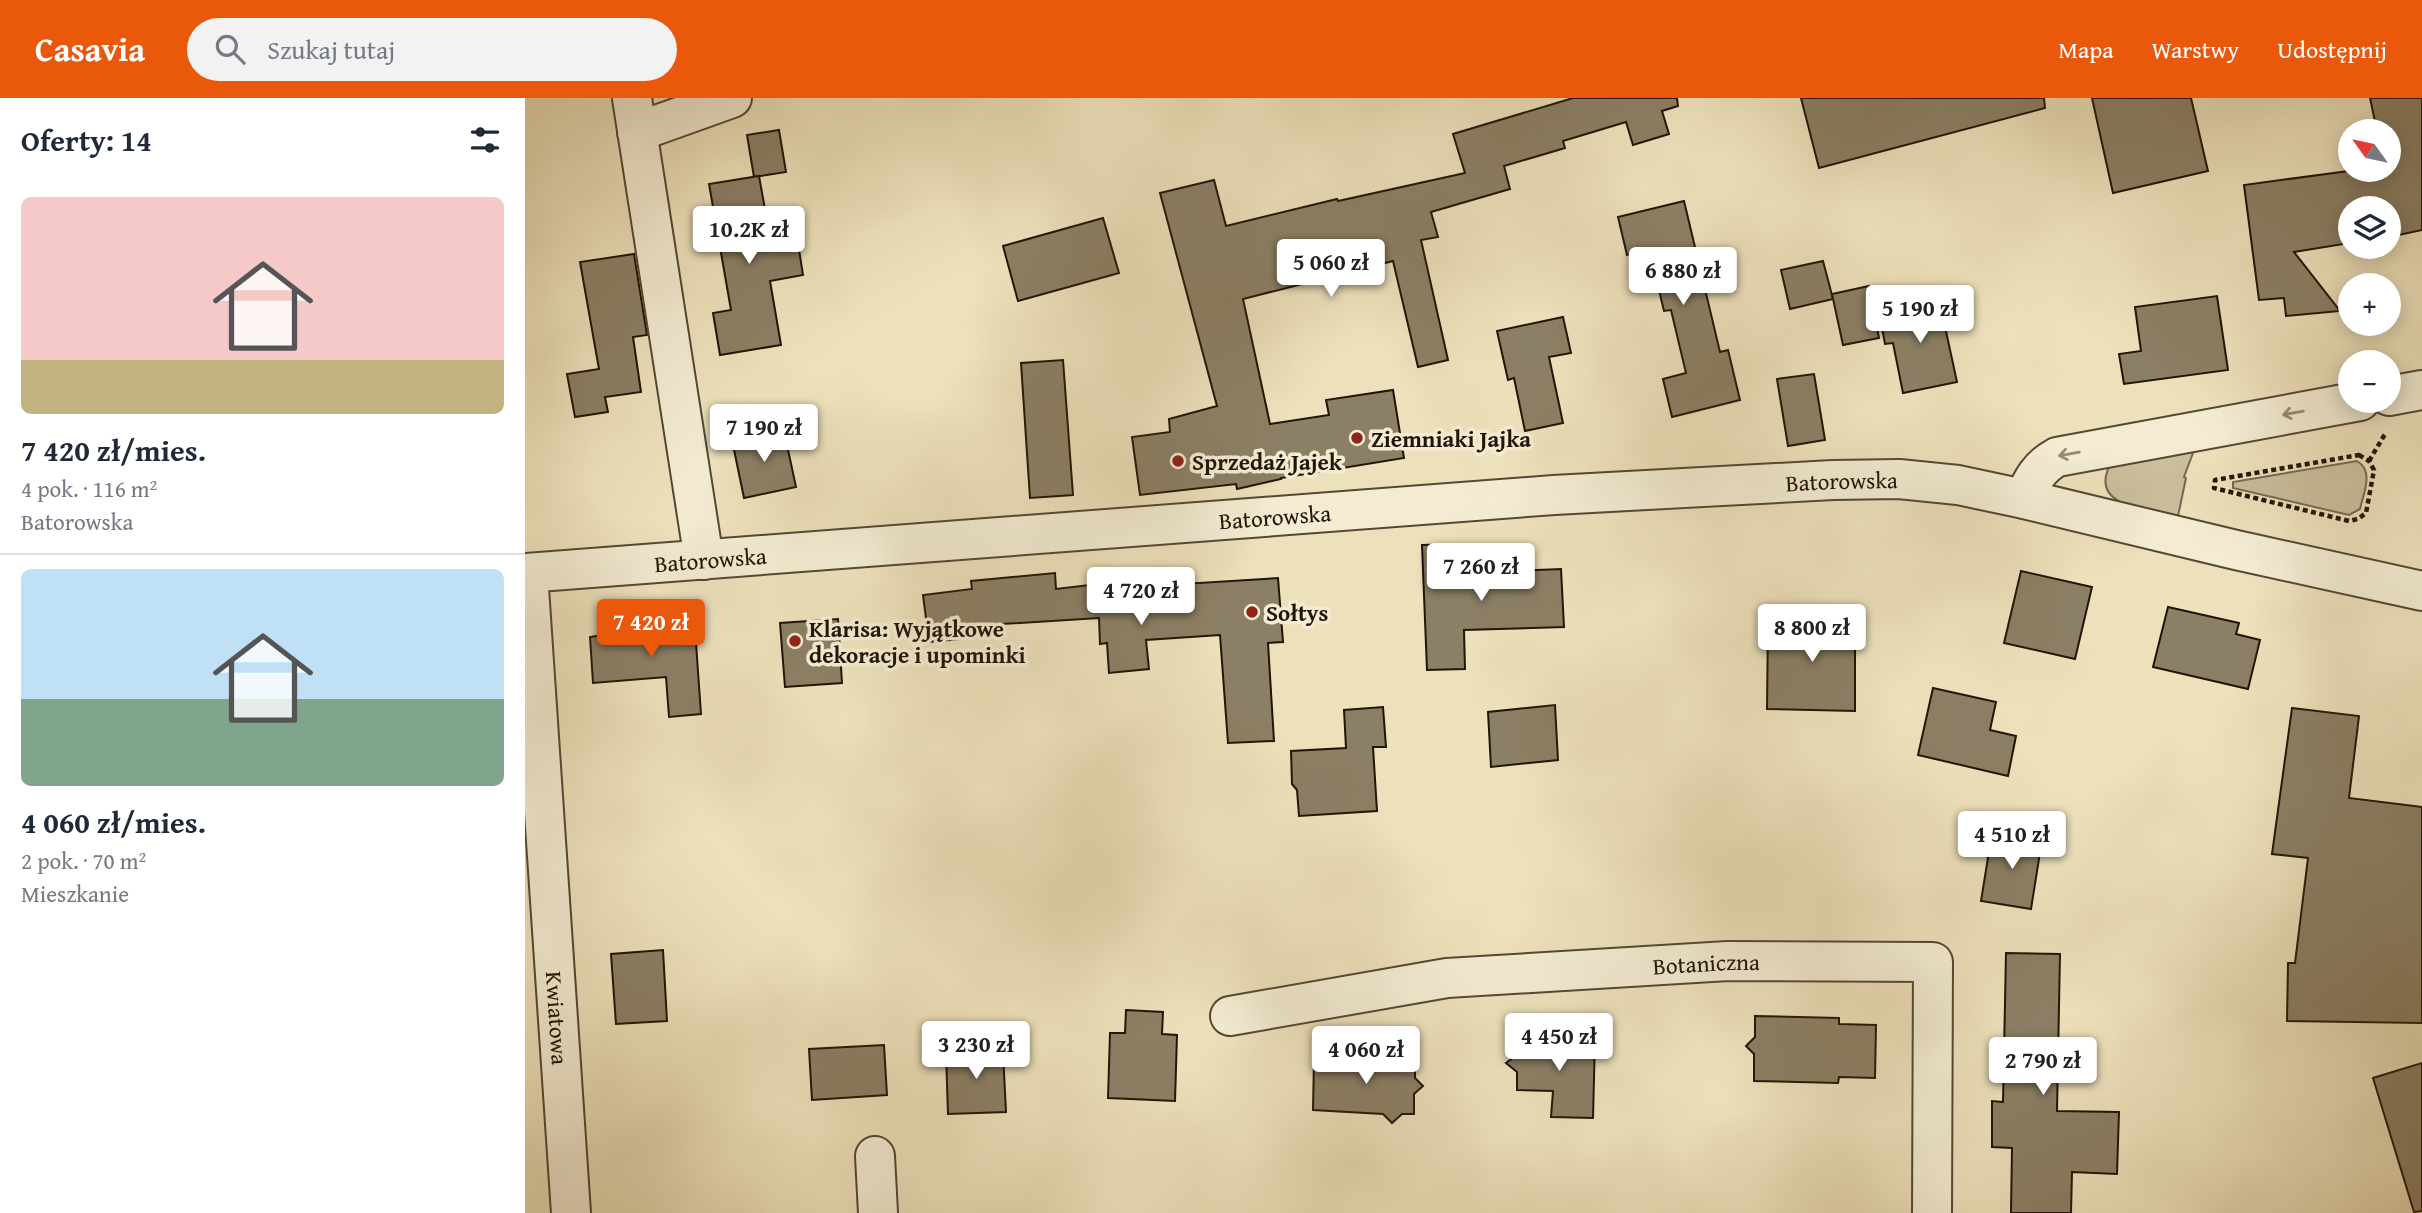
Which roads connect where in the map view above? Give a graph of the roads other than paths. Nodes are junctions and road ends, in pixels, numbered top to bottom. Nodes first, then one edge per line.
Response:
1 (732, 98) edge
2 (635, 115) edge
3 (2422, 390) edge
4 (2338, 405) edge
5 (2392, 414) edge
6 (2024, 499) junction
7 (704, 560) junction
8 (526, 573) edge
9 (2422, 591) edge
10 (1230, 1016) dead end
11 (875, 1156) dead end
12 (571, 1213) edge
13 (878, 1213) edge
14 (1932, 1213) edge

1 - 2 street
2 - 7 street
3 - 5 street
4 -> 6 street
6 - 7 street, Batorowska
6 - 9 street, Batorowska
7 - 8 street, Batorowska
8 - 12 street, Kwiatowa
10 - 14 street, Botaniczna
11 - 13 street

